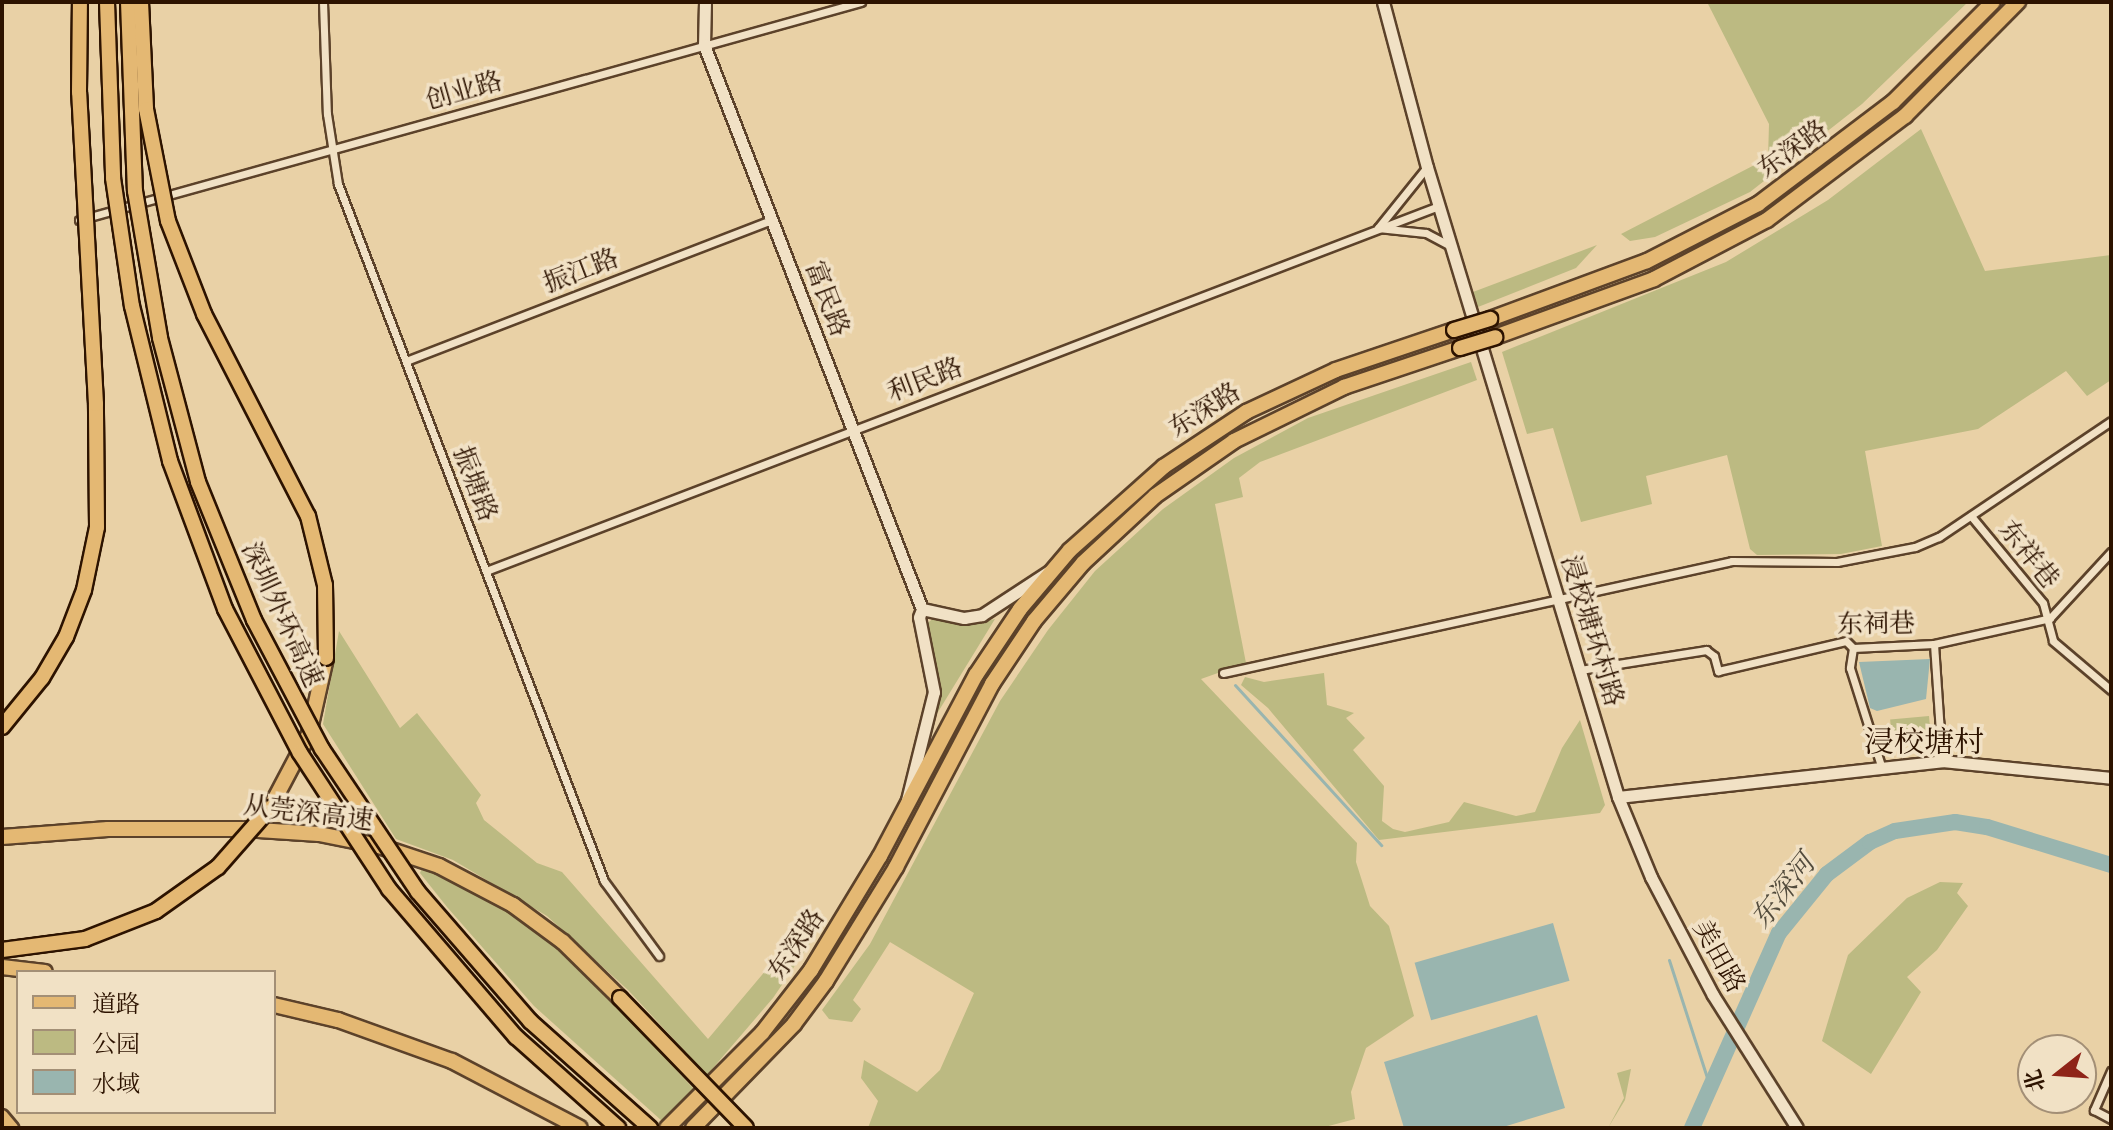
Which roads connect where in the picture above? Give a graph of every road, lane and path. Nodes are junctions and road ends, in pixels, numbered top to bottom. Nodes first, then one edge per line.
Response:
1 (80, 2) edge
2 (107, 2) edge
3 (128, 2) edge
4 (141, 2) edge
5 (323, 2) edge
6 (705, 2) edge
7 (861, 2) edge
8 (1383, 2) edge
9 (1993, 2) edge
10 (2018, 2) edge
11 (704, 45) junction
12 (330, 150) junction
13 (1427, 167) junction
14 (1439, 206) junction
15 (79, 220) dead end
16 (772, 220) junction
17 (1378, 228) junction
18 (1451, 247) junction
19 (406, 361) junction
20 (2111, 421) edge
21 (853, 430) junction
22 (1971, 516) junction
23 (2111, 552) edge
24 (1052, 570) junction
25 (486, 571) junction
26 (1558, 599) junction
27 (922, 609) junction
28 (2050, 618) junction
29 (1934, 644) junction
30 (1853, 648) junction
31 (1580, 670) junction
32 (1223, 673) dead end
33 (2111, 690) edge
34 (2, 727) edge
35 (1942, 761) junction
36 (1881, 766) junction
37 (2111, 778) edge
38 (1618, 797) junction
39 (905, 808) junction
40 (2, 837) edge
41 (2, 950) edge
42 (659, 956) dead end
43 (2, 967) edge
44 (28, 970) edge
45 (276, 1005) edge
46 (2111, 1071) edge
47 (2, 1116) edge
48 (2111, 1119) edge
49 (12, 1128) edge
50 (580, 1128) edge
51 (618, 1128) edge
52 (650, 1128) edge
53 (667, 1128) edge
54 (693, 1128) edge
55 (746, 1128) edge
56 (1797, 1128) edge

1 - 34 highway, bridge
2 - 51 highway, 深圳外环高速, bridge
3 - 52 highway, 深圳外环高速, bridge
4 - 41 highway, bridge
5 - 12 street, 振塘路
6 - 11 street, 富民路
7 - 11 street, 创业路
8 - 13 street, 浸校塘环村路
9 - 24 highway, 东深路, bridge
10 - 54 highway, 东深路, bridge
11 - 12 street, 创业路
11 - 16 street, 富民路
12 - 15 street, 创业路
12 - 19 street, 振塘路
13 - 14 street, 浸校塘环村路
13 - 17 street
14 - 17 street, 利民路
14 - 18 street, 浸校塘环村路
16 - 19 street, 振江路
16 - 21 street, 富民路
17 - 18 street, 利民路
17 - 21 street, 利民路
18 - 26 street, 浸校塘环村路
19 - 25 street, 振塘路
20 - 22 street
21 - 25 street, 利民路
21 - 27 street, 富民路
22 - 26 street
22 - 28 street, 东祥巷
23 - 28 street
24 - 27 street
24 - 39 highway, 东深路
25 - 42 street, 振塘路
26 - 31 street, 浸校塘环村路
26 - 32 street
27 - 39 street, 富民路
28 - 29 street, 东祠巷
28 - 33 street, 东祥巷
29 - 30 street, 东祠巷
29 - 35 street
30 - 31 street, 东祠巷
30 - 36 street
31 - 38 street, 浸校塘环村路
35 - 36 street
35 - 37 street
36 - 38 street
38 - 56 street, 美田路
39 - 53 highway, 东深路
40 - 55 highway, 从莞深高速, bridge
43 - 44 highway
45 - 50 highway
46 - 48 street
47 - 49 main road

